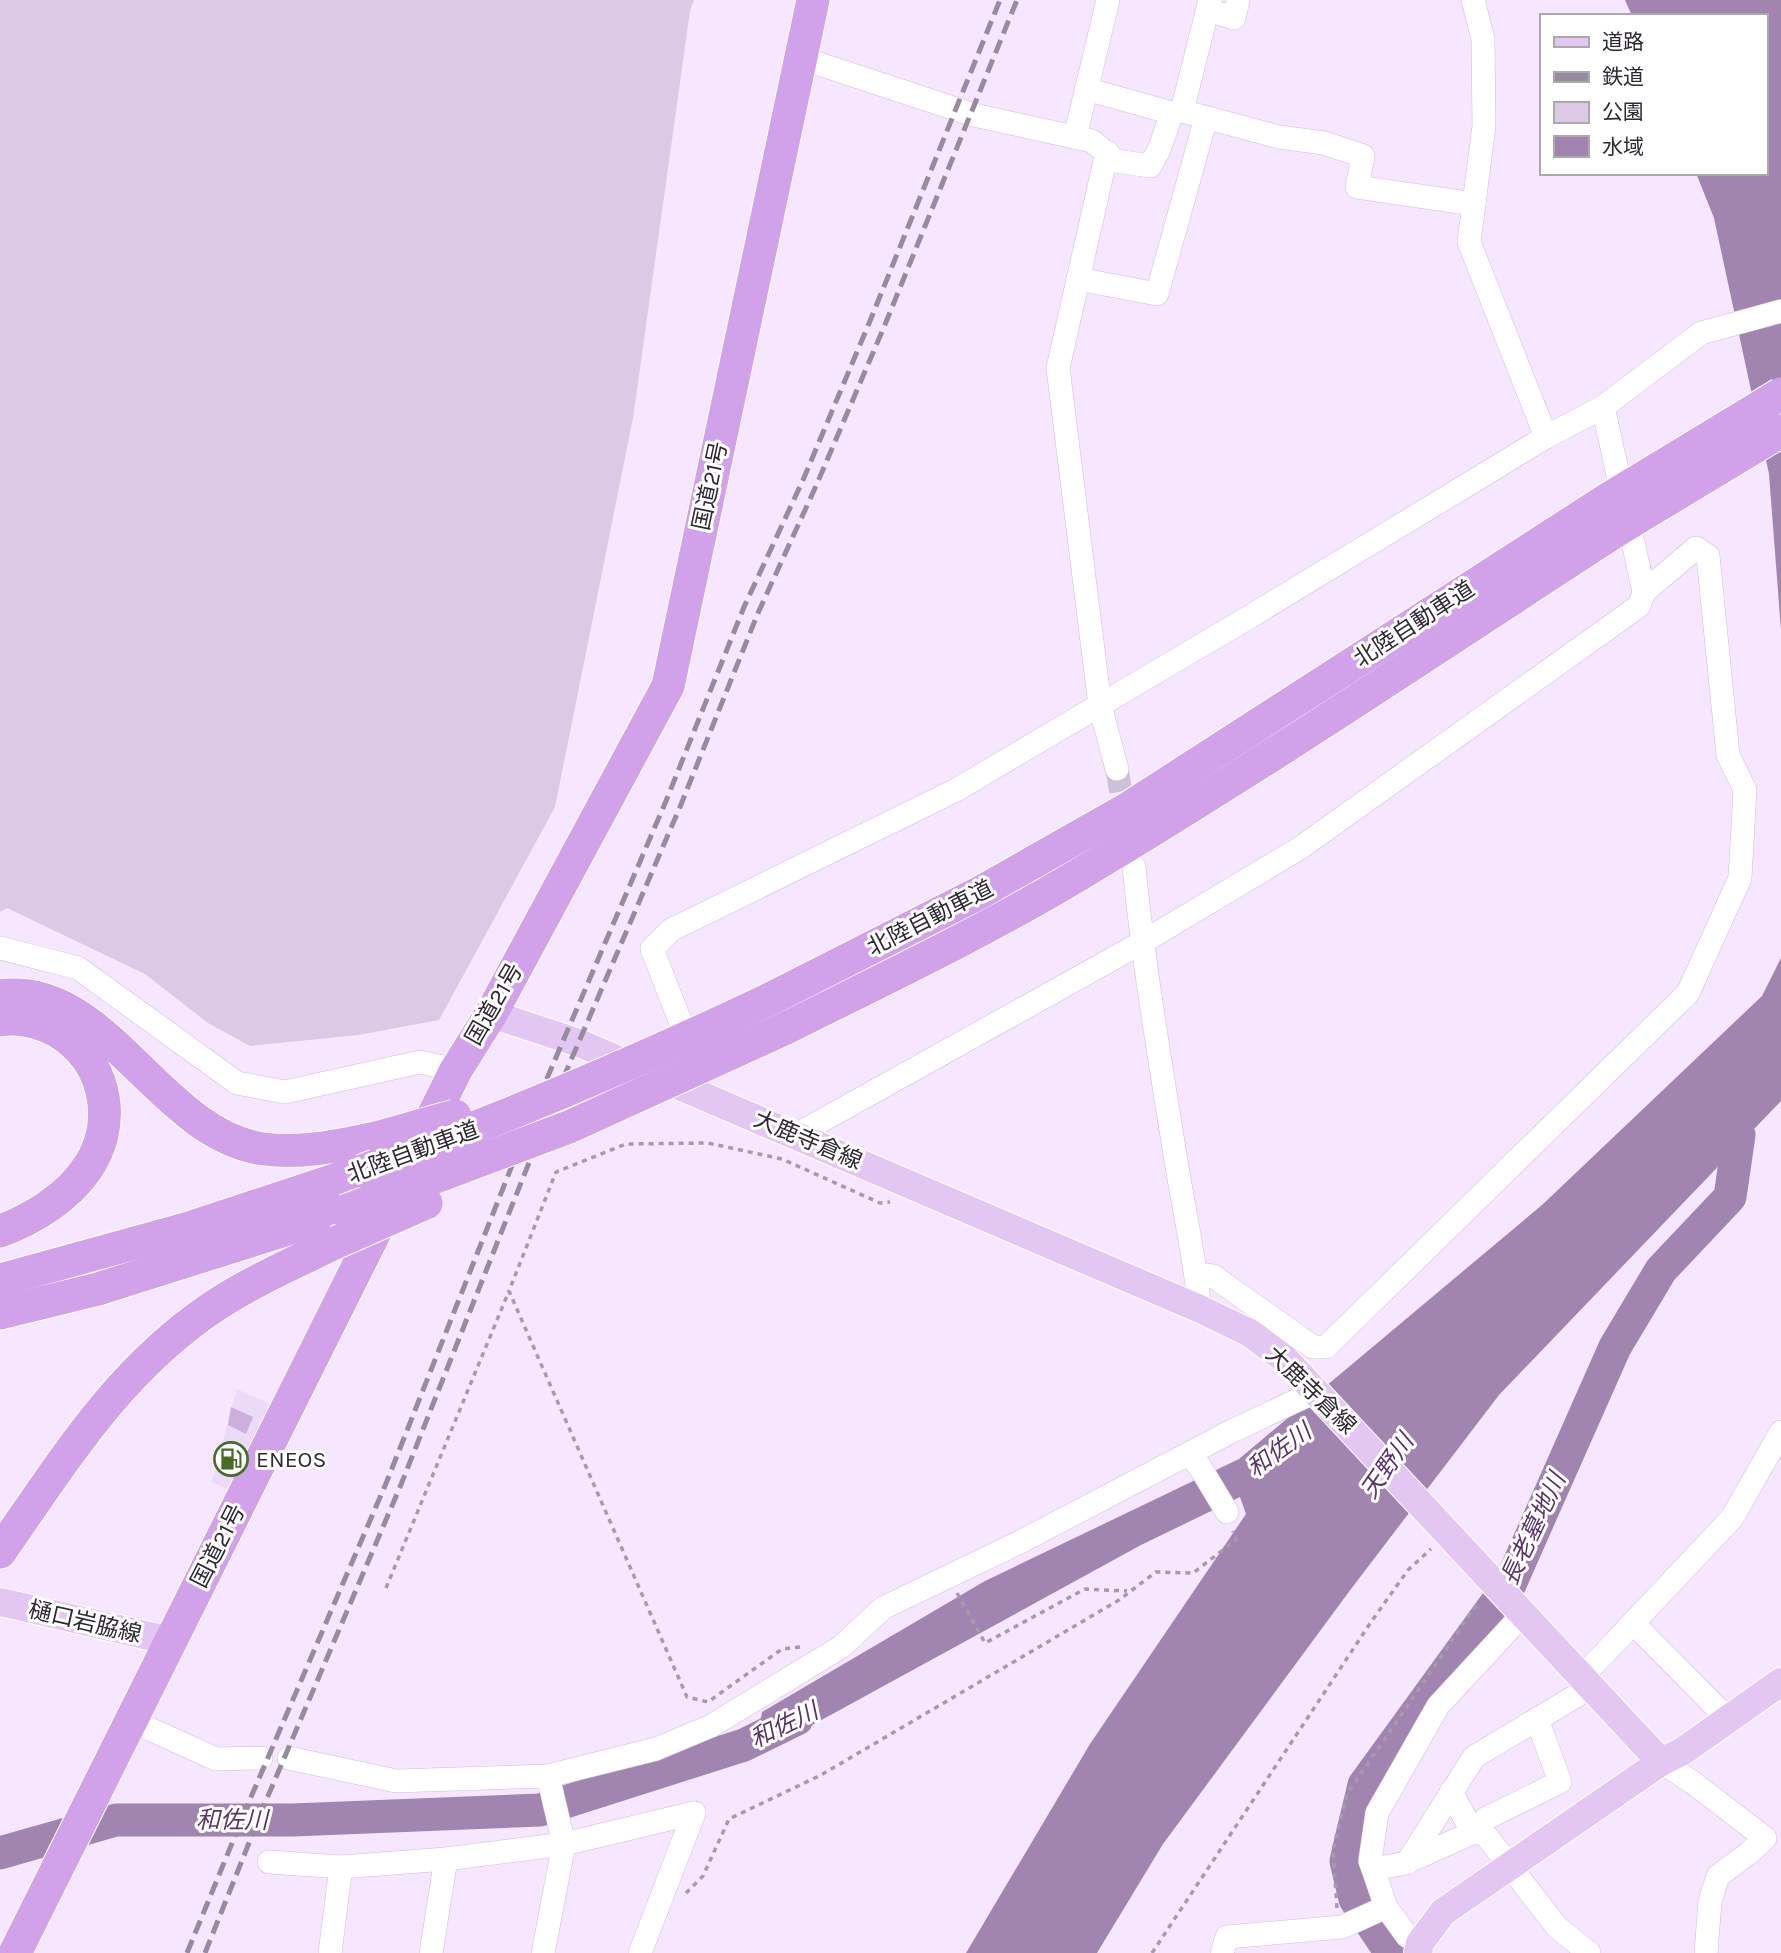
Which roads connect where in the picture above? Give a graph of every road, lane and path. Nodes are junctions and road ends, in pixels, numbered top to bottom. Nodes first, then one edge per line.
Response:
1 (813, 0) edge
2 (1108, 0) edge
3 (1238, 0) edge
4 (1473, 0) edge
5 (1204, 3) edge
6 (801, 58) junction
7 (1086, 89) junction
8 (1177, 112) junction
9 (1206, 118) junction
10 (1075, 137) junction
11 (1107, 152) junction
12 (1474, 204) junction
13 (1078, 279) junction
14 (1781, 312) edge
15 (1781, 394) edge
16 (1603, 407) junction
17 (1781, 431) edge
18 (1546, 437) junction
19 (1613, 514) junction
20 (1644, 592) junction
21 (1100, 706) junction
22 (1117, 769) tunnel mouth
23 (1134, 867) dead end
24 (1141, 943) junction
25 (0, 948) edge
26 (0, 996) edge
27 (766, 996) junction
28 (491, 1014) junction
29 (0, 1020) edge
30 (456, 1070) junction
31 (710, 1098) junction
32 (796, 1135) junction
33 (892, 1202) dead end
34 (341, 1226) junction
35 (0, 1231) edge
36 (1196, 1274) junction
37 (0, 1280) edge
38 (509, 1291) junction
39 (1200, 1309) junction
40 (0, 1313) edge
41 (1321, 1396) junction
42 (1781, 1432) edge
43 (1195, 1461) junction
44 (1227, 1513) joint
45 (1447, 1532) junction
46 (0, 1552) edge
47 (386, 1588) dead end
48 (955, 1588) dead end
49 (1129, 1591) junction
50 (0, 1602) edge
51 (1523, 1614) junction
52 (1633, 1623) junction
53 (171, 1641) junction
54 (831, 1653) junction
55 (1586, 1682) junction
56 (1781, 1682) edge
57 (1537, 1719) junction
58 (1728, 1719) junction
59 (131, 1721) junction
60 (261, 1758) dead end
61 (289, 1758) dead end
62 (1661, 1762) junction
63 (551, 1783) junction
64 (1451, 1792) junction
65 (1477, 1831) junction
66 (564, 1844) junction
67 (446, 1859) junction
68 (269, 1862) dead end
69 (1407, 1863) junction
70 (341, 1867) junction
71 (1508, 1867) junction
72 (1373, 1869) junction
73 (686, 1892) dead end
74 (1384, 1908) junction
75 (1419, 1948) edge
76 (15, 1953) edge
77 (330, 1953) edge
78 (431, 1953) edge
79 (543, 1953) edge
80 (640, 1953) edge
81 (1152, 1953) edge
82 (1222, 1953) edge
83 (1588, 1953) edge
84 (1706, 1953) edge

1 - 6 highway, 国道21号
2 - 7 street
3 - 5 street
4 - 12 street
5 - 8 street
6 - 10 street
6 - 28 highway, 国道21号
7 - 8 street
7 - 10 street
8 - 9 street
8 - 11 street
9 - 12 street
9 - 13 street
10 - 11 street
11 - 13 street
12 - 18 street
13 - 21 street
14 - 16 street
15 - 19 highway, 北陸自動車道, bridge
16 - 18 street
16 - 20 street
17 - 19 highway, 北陸自動車道, bridge
18 - 21 street
19 - 27 highway, 北陸自動車道
19 - 34 highway, 北陸自動車道, bridge
20 - 24 street
20 - 36 street
21 - 22 street
21 - 31 street
23 - 24 street
24 - 32 street
24 - 36 street
25 - 30 street
26 - 27 highway, bridge
27 - 37 highway, 北陸自動車道, bridge
28 - 30 highway, 国道21号
28 - 31 main road, 大鹿寺倉線
29 - 35 highway
30 - 53 highway, 国道21号
31 - 32 main road, 大鹿寺倉線
32 - 39 main road, 大鹿寺倉線
33 - 38 path
34 - 40 highway, 北陸自動車道
34 - 46 highway
36 - 39 street
38 - 47 path
38 - 54 path
39 - 41 main road, 大鹿寺倉線
41 - 43 street
41 - 45 main road, 大鹿寺倉線
42 - 52 street
43 - 44 street
43 - 54 street
44 - 49 path
45 - 51 main road, 大鹿寺倉線
45 - 81 path
48 - 49 path
49 - 73 path
50 - 53 main road, 樋口岩脇線
51 - 55 main road, 大鹿寺倉線
51 - 72 street
52 - 55 street
52 - 58 street
53 - 59 highway, 国道21号
54 - 63 street
55 - 57 street
55 - 62 main road, 大鹿寺倉線
56 - 58 main road
57 - 64 street
57 - 65 street
58 - 62 main road
59 - 60 street
59 - 76 highway, 国道21号
61 - 63 street
62 - 71 main road
62 - 84 street
63 - 66 street
64 - 65 street
64 - 69 street
65 - 69 street
65 - 71 street
66 - 67 street
66 - 79 street
66 - 80 street
67 - 70 street
67 - 78 street
68 - 70 street
69 - 72 street
70 - 77 street
71 - 75 main road
71 - 83 street
72 - 74 street
74 - 75 street
74 - 82 street

